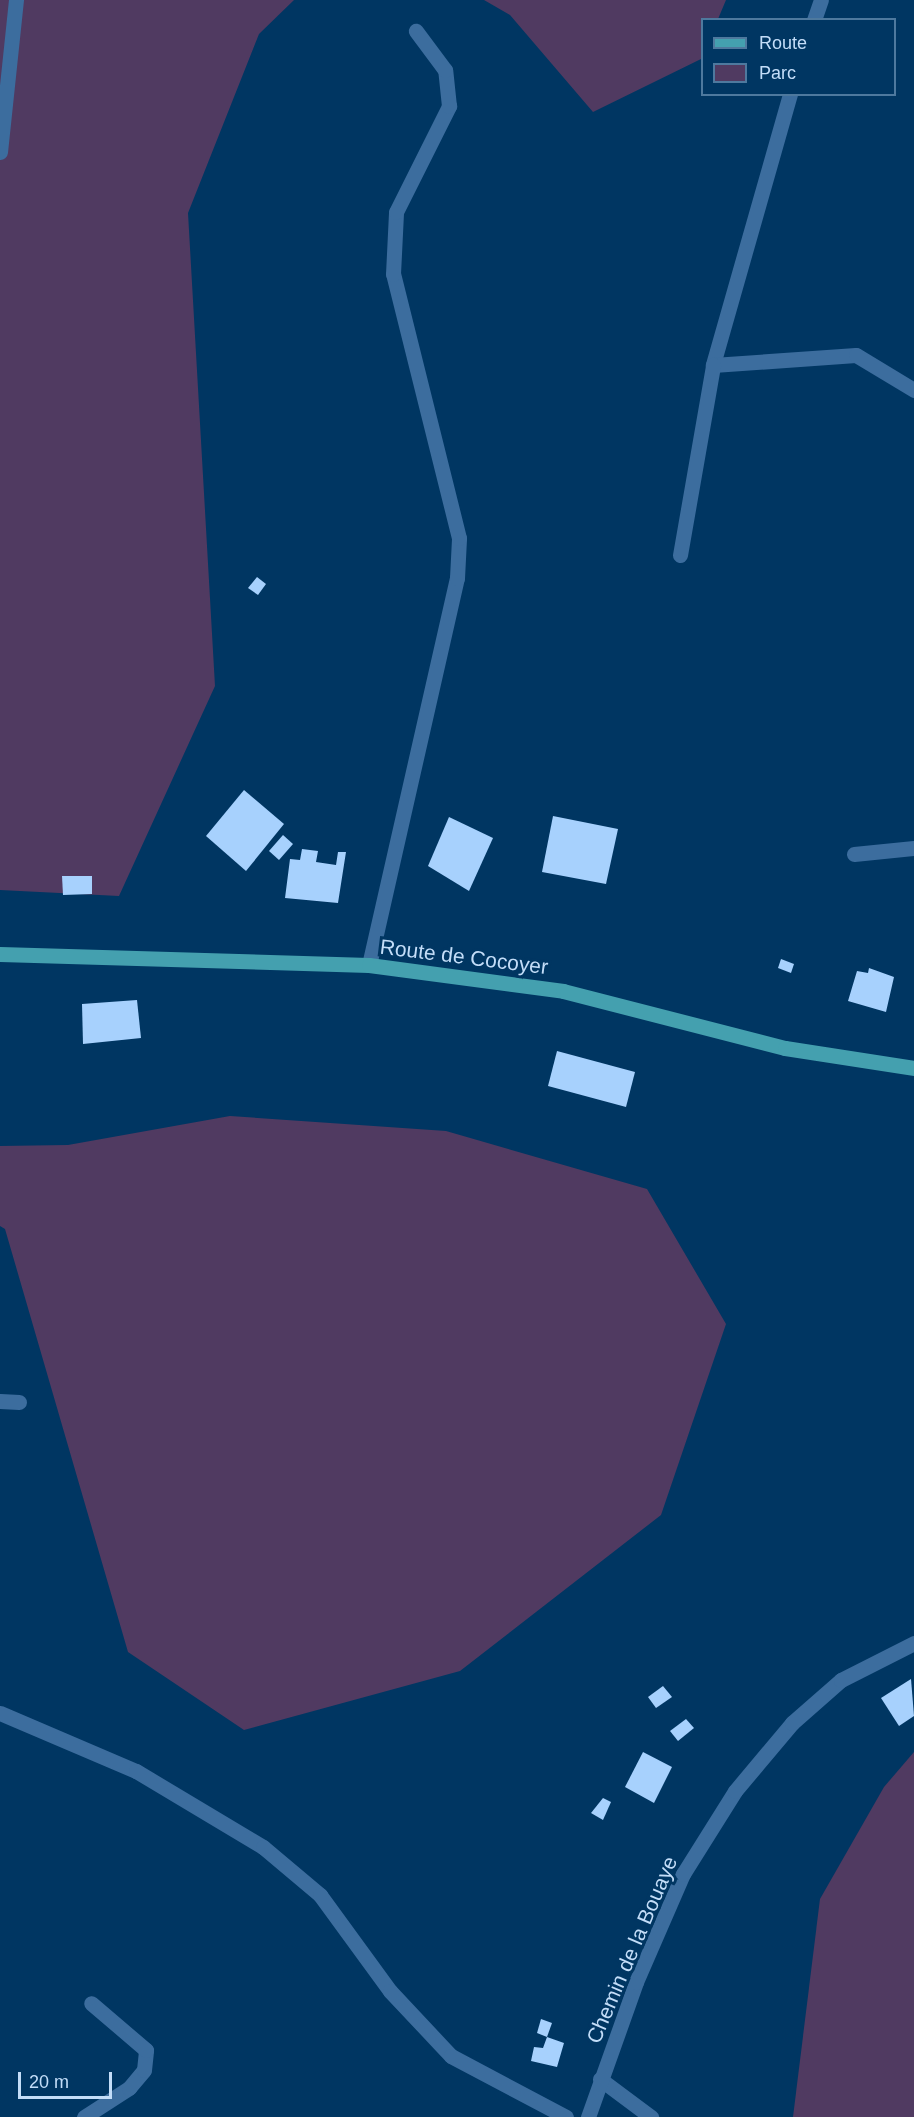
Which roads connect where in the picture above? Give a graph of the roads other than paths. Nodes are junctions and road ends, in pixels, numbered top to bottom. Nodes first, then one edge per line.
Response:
1 (16, 0) edge
2 (821, 0) edge
3 (815, 18) edge
4 (416, 31) dead end
5 (789, 96) edge
6 (0, 152) edge
7 (713, 364) junction
8 (914, 390) edge
9 (680, 555) dead end
10 (914, 848) edge
11 (854, 854) dead end
12 (0, 954) edge
13 (369, 965) junction
14 (914, 1068) edge
15 (0, 1401) edge
16 (19, 1402) dead end
17 (914, 1642) edge
18 (0, 1713) edge
19 (91, 2004) dead end
20 (600, 2079) junction
21 (84, 2117) edge
22 (566, 2117) edge
23 (588, 2117) edge
24 (651, 2117) edge

1 - 6 street
2 - 3 street
4 - 13 street
5 - 7 street
7 - 8 street
7 - 9 street
10 - 11 street
12 - 13 main road, Route de Cocoyer
13 - 14 main road, Route de Cocoyer
15 - 16 street
17 - 20 street, Chemin de la Bouaye
18 - 22 street
19 - 21 street
20 - 23 street, Chemin de la Bouaye
20 - 24 street

